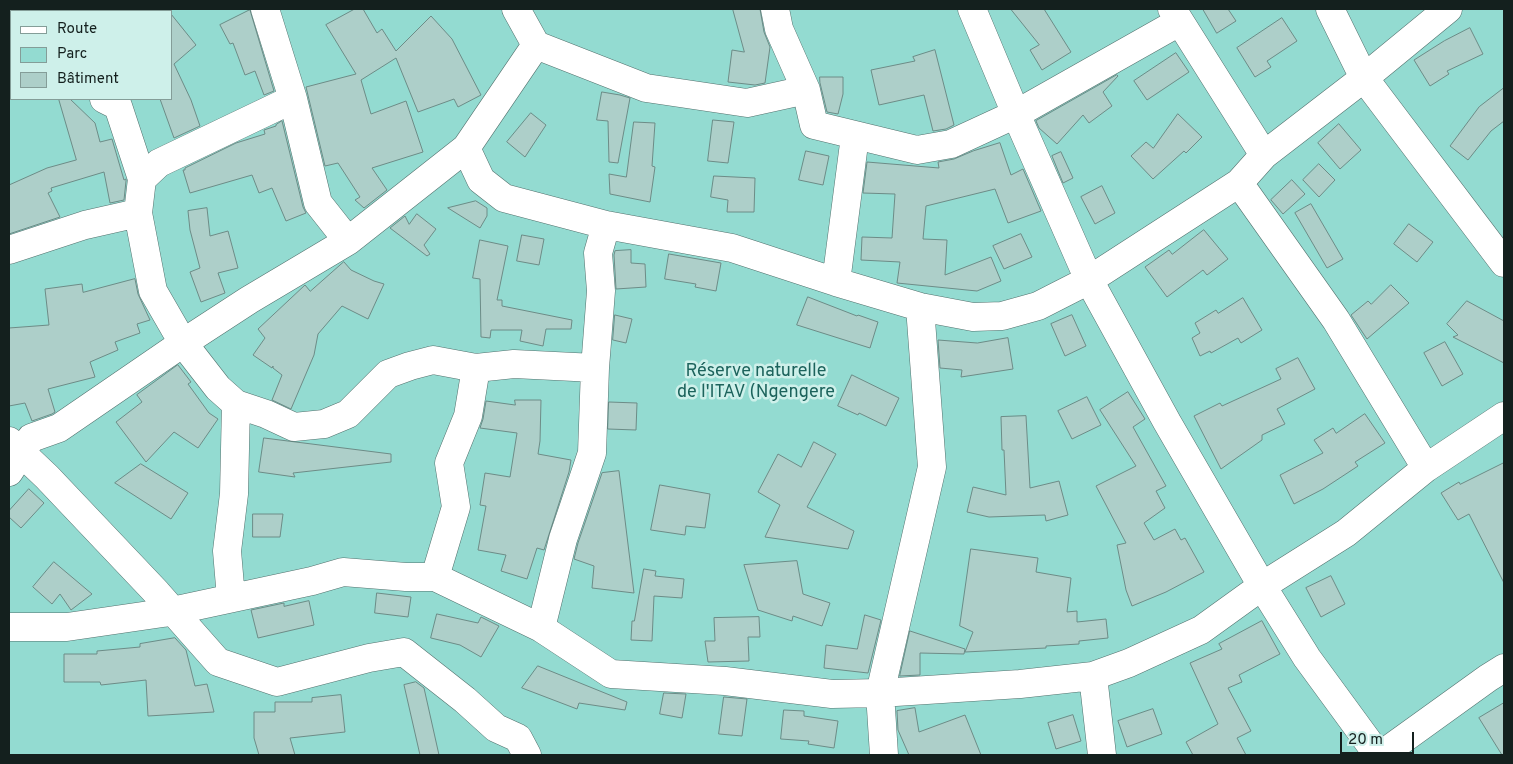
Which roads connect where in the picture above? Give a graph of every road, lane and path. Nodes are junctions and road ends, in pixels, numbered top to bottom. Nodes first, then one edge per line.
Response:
1 (516, 9) edge
2 (775, 9) edge
3 (972, 9) edge
4 (1330, 9) edge
5 (1448, 9) edge
6 (273, 13) edge
7 (1176, 15) edge
8 (536, 44) junction
9 (1364, 78) junction
10 (806, 90) junction
11 (106, 100) edge
12 (293, 100) junction
13 (1016, 114) junction
14 (855, 136) junction
15 (466, 148) junction
16 (1264, 155) junction
17 (142, 179) junction
18 (1239, 183) junction
19 (138, 213) junction
20 (606, 225) junction
21 (348, 242) junction
22 (9, 250) edge
23 (1504, 263) edge
24 (1089, 280) junction
25 (836, 282) junction
26 (920, 307) junction
27 (182, 343) junction
28 (476, 368) junction
29 (595, 368) junction
30 (236, 404) junction
31 (1504, 416) edge
32 (13, 455) edge
33 (1426, 468) junction
34 (435, 577) junction
35 (1262, 586) junction
36 (231, 598) junction
37 (173, 610) junction
38 (9, 627) edge
39 (541, 628) junction
40 (1504, 668) edge
41 (1093, 676) junction
42 (880, 693) junction
43 (527, 755) edge
44 (884, 755) edge
45 (1102, 755) edge
46 (1380, 755) edge

1 - 8 street
2 - 10 street
3 - 13 street
4 - 9 street
5 - 9 street
6 - 12 street
7 - 13 street
7 - 16 street
8 - 10 street
8 - 15 street
9 - 16 street
9 - 23 street
10 - 14 street
11 - 17 street
12 - 17 street
12 - 21 street
13 - 14 street
13 - 24 street
14 - 25 street
15 - 20 street
15 - 21 street
16 - 18 street
17 - 19 street
18 - 24 street
18 - 33 street
19 - 22 street
19 - 27 street
20 - 25 street
20 - 29 street
21 - 27 street
24 - 26 street
24 - 35 street
25 - 26 street
26 - 42 street
27 - 30 street
27 - 32 street
28 - 29 street
28 - 30 street
28 - 34 street
29 - 39 street
30 - 36 street
31 - 33 street
32 - 37 street
33 - 35 street
34 - 36 street
34 - 39 street
35 - 41 street
35 - 46 street
36 - 37 street
37 - 38 street
37 - 43 street
39 - 42 street
40 - 46 street
41 - 42 street
41 - 45 street
42 - 44 street

